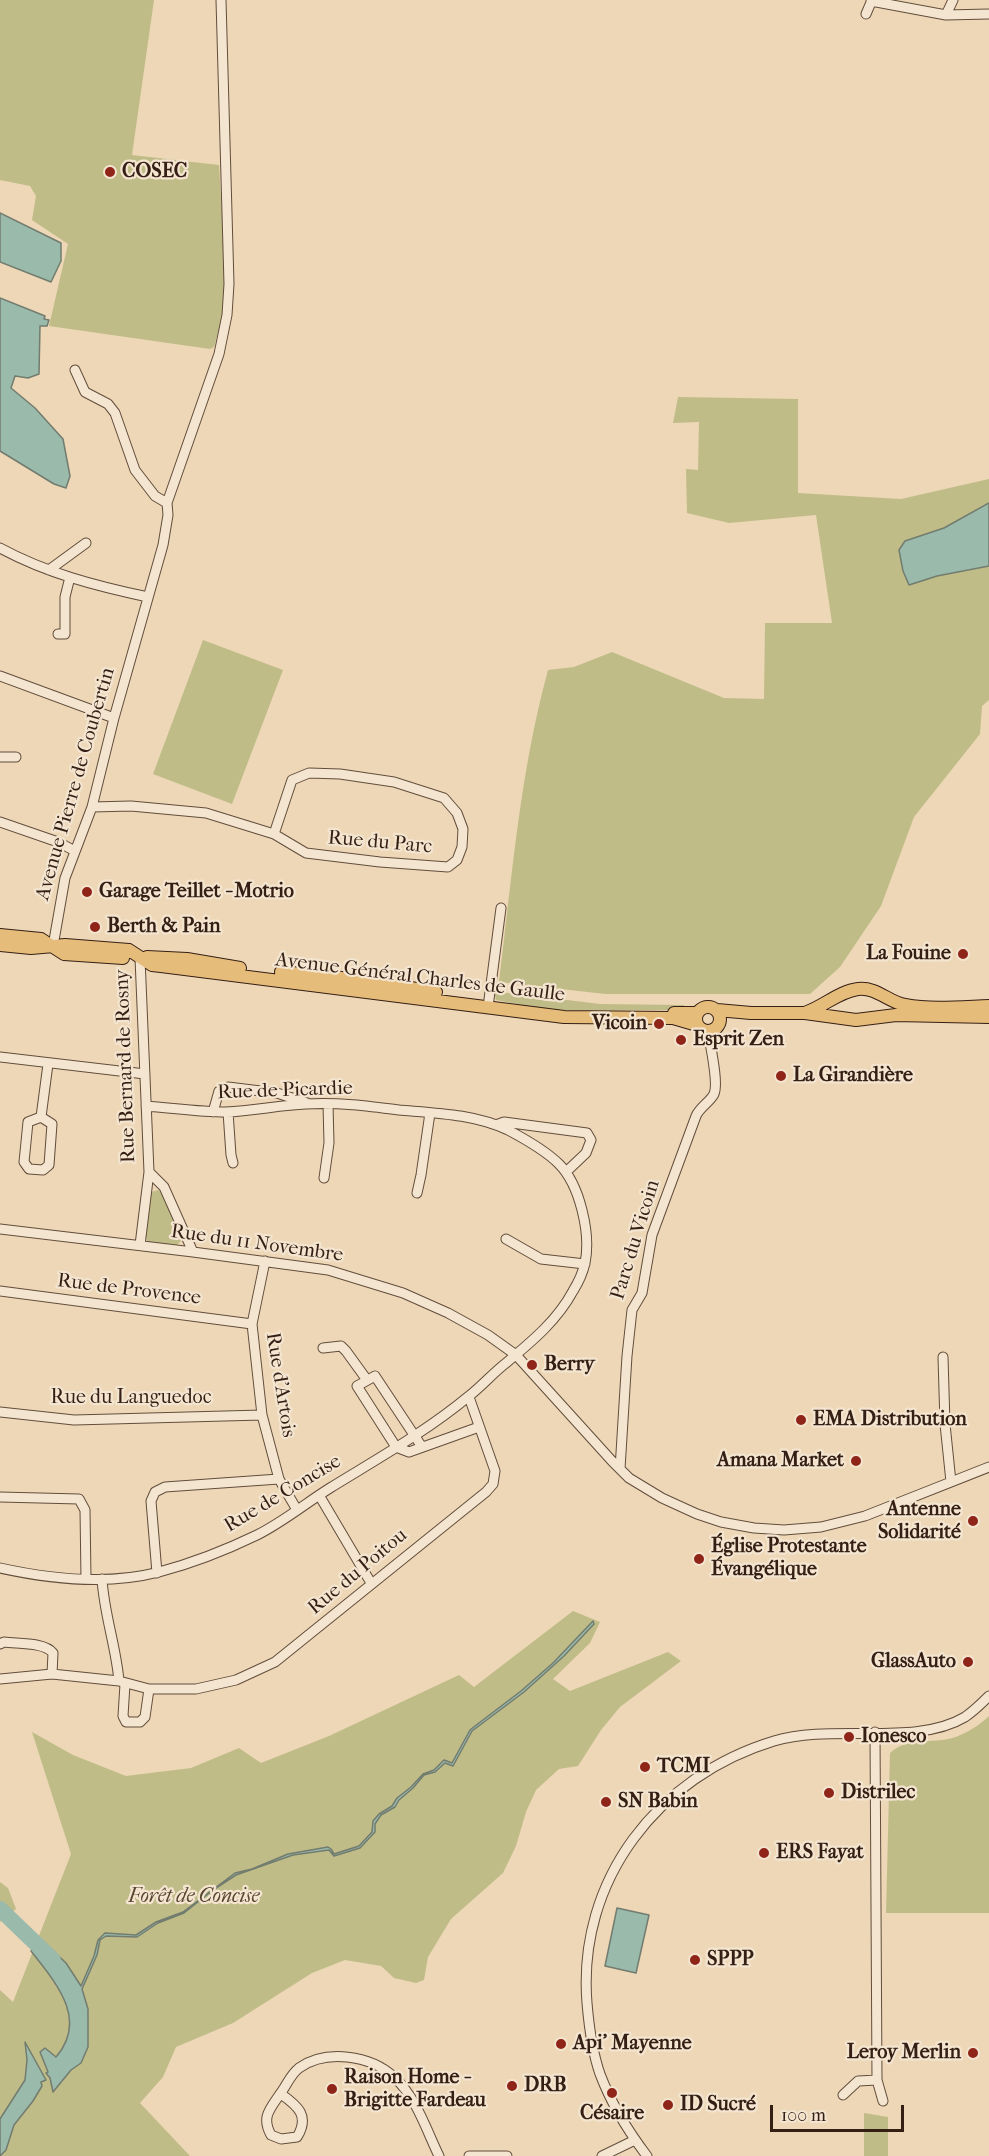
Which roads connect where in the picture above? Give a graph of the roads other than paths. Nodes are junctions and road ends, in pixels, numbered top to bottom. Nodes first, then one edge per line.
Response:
1 (221, 0) edge
2 (953, 0) edge
3 (872, 1) edge
4 (866, 14) dead end
5 (989, 14) edge
6 (946, 15) junction
7 (75, 370) dead end
8 (167, 504) junction
9 (86, 543) dead end
10 (0, 550) edge
11 (49, 570) junction
12 (70, 578) junction
13 (148, 597) junction
14 (58, 634) dead end
15 (0, 676) edge
16 (114, 718) junction
17 (0, 757) edge
18 (16, 757) dead end
19 (92, 807) junction
20 (0, 822) edge
21 (274, 834) junction
22 (75, 851) junction
23 (501, 908) dead end
24 (0, 935) edge
25 (0, 945) edge
26 (53, 946) junction
27 (140, 958) junction
28 (488, 1004) junction
29 (989, 1006) edge
30 (717, 1010) junction
31 (751, 1013) junction
32 (805, 1013) junction
33 (989, 1017) edge
34 (701, 1023) junction
35 (720, 1024) junction
36 (0, 1057) edge
37 (48, 1064) junction
38 (145, 1074) junction
39 (309, 1103) junction
40 (328, 1104) junction
41 (146, 1106) junction
42 (213, 1112) junction
43 (228, 1112) junction
44 (430, 1113) junction
45 (41, 1117) junction
46 (496, 1125) junction
47 (233, 1163) dead end
48 (149, 1172) junction
49 (566, 1172) junction
50 (324, 1178) dead end
51 (417, 1193) dead end
52 (0, 1229) edge
53 (506, 1239) dead end
54 (140, 1245) junction
55 (193, 1252) junction
56 (265, 1261) junction
57 (585, 1264) junction
58 (0, 1291) edge
59 (252, 1324) junction
60 (322, 1348) dead end
61 (516, 1355) junction
62 (943, 1357) dead end
63 (367, 1380) junction
64 (469, 1397) junction
65 (0, 1412) edge
66 (262, 1415) junction
67 (479, 1427) junction
68 (414, 1435) junction
69 (396, 1447) junction
70 (422, 1448) junction
71 (989, 1467) edge
72 (620, 1469) junction
73 (279, 1479) junction
74 (951, 1482) junction
75 (319, 1495) junction
76 (0, 1497) edge
77 (297, 1510) junction
78 (0, 1568) edge
79 (157, 1573) junction
80 (86, 1579) junction
81 (102, 1579) junction
82 (371, 1583) junction
83 (0, 1644) edge
84 (52, 1674) junction
85 (0, 1679) edge
86 (122, 1682) junction
87 (149, 1689) junction
88 (989, 1696) edge
89 (875, 1732) junction
90 (877, 2080) junction
91 (281, 2094) junction
92 (843, 2095) dead end
93 (883, 2101) dead end
94 (636, 2140) junction
95 (439, 2156) edge
96 (469, 2156) edge
97 (507, 2156) edge
98 (602, 2156) edge
99 (647, 2156) edge

1 - 8 street, Avenue Pierre de Coubertin
2 - 6 street
3 - 4 street
3 - 6 street
5 - 6 street
7 - 8 street
8 - 13 street, Avenue Pierre de Coubertin
9 - 11 street
10 - 11 street
11 - 12 street
12 - 13 street
12 - 14 street
13 - 16 street, Avenue Pierre de Coubertin
15 - 16 street
16 - 19 street, Avenue Pierre de Coubertin
17 - 18 street
19 - 21 street, Rue du Parc
19 - 22 street, Avenue Pierre de Coubertin
20 - 22 street
21 - 21 street, Rue du Parc
22 - 26 street, Avenue Pierre de Coubertin
23 - 28 street
24 - 26 main road, Avenue Général Charles de Gaulle
25 - 26 main road, Avenue Général Charles de Gaulle
26 - 27 main road, Avenue Général Charles de Gaulle
27 - 28 main road, Avenue Général Charles de Gaulle
27 - 38 street, Rue Bernard de Rosny
28 - 34 main road, Avenue Général Charles de Gaulle
29 - 32 main road
30 - 31 main road
30 - 34 main road, Avenue Général Charles de Gaulle
30 - 35 main road
31 - 32 main road
31 - 35 main road
32 - 33 main road
34 - 35 main road
34 - 72 street, Parc du Vicoin
36 - 37 street
37 - 38 street
37 - 45 street
38 - 41 street, Rue Bernard de Rosny
39 - 40 street, Rue de Picardie
39 - 42 street
39 - 43 street, Rue de Picardie
40 - 44 street, Rue de Picardie
40 - 50 street
41 - 42 street, Rue de Picardie
41 - 48 street, Rue Bernard de Rosny
42 - 43 street, Rue de Picardie
43 - 47 street
44 - 46 street, Rue de Picardie
44 - 51 street
45 - 45 street
46 - 49 street, Rue de Picardie
46 - 49 street, Rue de Picardie
48 - 54 street, Rue Bernard de Rosny
48 - 55 street, Rue Bernard de Rosny
49 - 57 street, Rue de Picardie
52 - 54 street, Rue du 11 Novembre
53 - 57 street
54 - 55 street, Rue du 11 Novembre
55 - 56 street, Rue du 11 Novembre
56 - 59 street, Rue d'Artois
56 - 61 street, Rue du 11 Novembre
57 - 61 street, Rue de Picardie
58 - 59 street, Rue de Provence
59 - 66 street, Rue d'Artois
60 - 63 street
61 - 64 street, Rue de Concise
61 - 72 street, Rue du 11 Novembre
62 - 74 street
63 - 68 street
63 - 69 street
64 - 67 street, Rue du Poitou
64 - 68 street, Rue de Concise
65 - 66 street, Rue du Languedoc
66 - 73 street, Rue d'Artois
67 - 70 street
67 - 82 street, Rue du Poitou
68 - 69 street, Rue de Concise
68 - 70 street
69 - 70 street
69 - 75 street, Rue de Concise
71 - 74 street, Rue du 11 Novembre
72 - 74 street, Rue du 11 Novembre
73 - 77 street, Rue d'Artois
73 - 79 street
75 - 77 street, Rue de Concise
75 - 82 street
76 - 80 street
77 - 79 street, Rue de Concise
78 - 80 street, Rue de Concise
79 - 81 street, Rue de Concise
80 - 81 street, Rue de Concise
81 - 86 street
82 - 87 street, Rue du Poitou
83 - 84 street
84 - 85 street, Rue du Poitou
84 - 86 street, Rue du Poitou
86 - 87 street, Rue du Poitou
86 - 87 street
88 - 89 street
89 - 90 street
89 - 94 street
90 - 92 street
90 - 93 street
91 - 91 street
91 - 95 street
94 - 98 street
94 - 99 street
96 - 97 street

